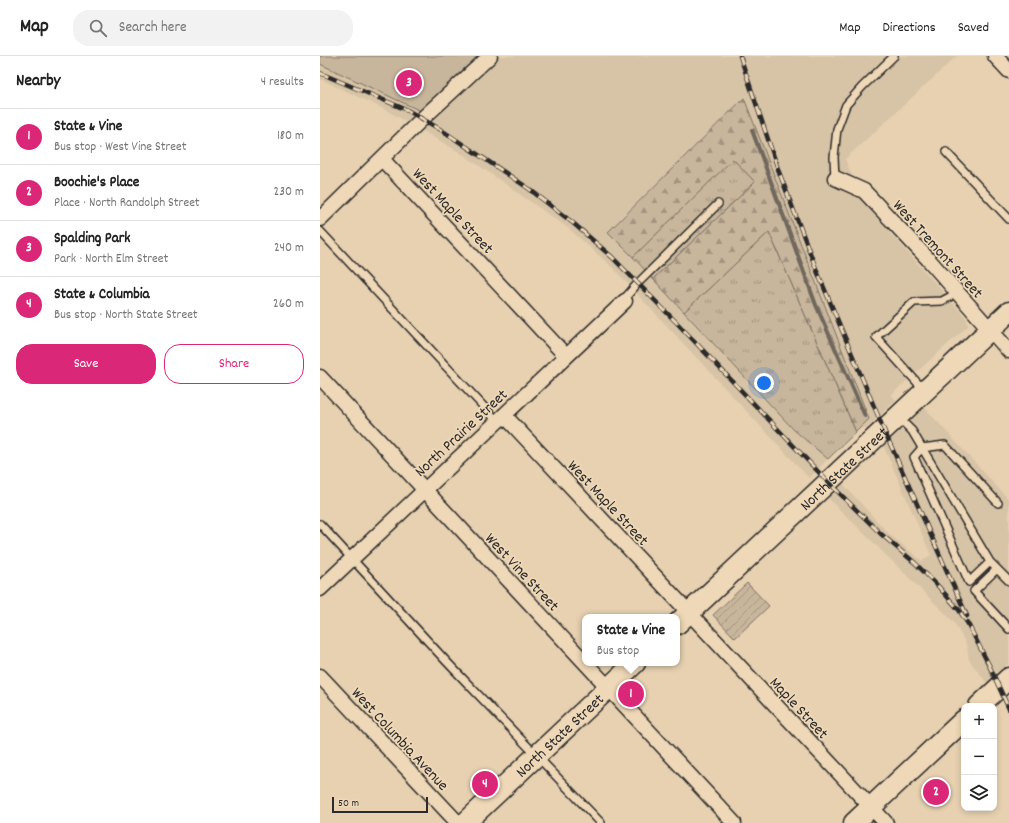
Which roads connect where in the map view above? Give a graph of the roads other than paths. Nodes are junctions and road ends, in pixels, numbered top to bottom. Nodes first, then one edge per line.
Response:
1 (490, 56) edge
2 (894, 56) edge
3 (995, 56) edge
4 (1009, 71) edge
5 (946, 152) dead end
6 (382, 159) junction
7 (835, 178) joint
8 (718, 204) dead end
9 (320, 219) edge
10 (1009, 219) edge
11 (320, 230) edge
12 (957, 293) junction
13 (625, 301) joint
14 (1009, 312) edge
15 (990, 330) junction
16 (1009, 351) edge
17 (566, 356) junction
18 (320, 377) edge
19 (925, 391) junction
20 (898, 417) junction
21 (501, 418) junction
22 (922, 448) junction
23 (425, 489) junction
24 (998, 503) dead end
25 (320, 524) edge
26 (352, 559) junction
27 (990, 562) junction
28 (997, 569) junction
29 (1009, 581) edge
30 (320, 589) edge
31 (678, 614) edge
32 (683, 619) edge
33 (1009, 629) edge
34 (582, 660) edge
35 (588, 666) edge
36 (632, 666) edge
37 (320, 676) edge
38 (1009, 678) edge
39 (608, 688) junction
40 (982, 703) edge
41 (961, 723) edge
42 (537, 756) junction
43 (871, 808) junction
44 (458, 823) edge
45 (465, 823) edge
46 (601, 823) edge
47 (734, 823) edge
48 (854, 823) edge
49 (886, 823) edge

1 - 6 street
2 - 7 lane
3 - 4 street
5 - 10 lane
6 - 9 street
6 - 17 street, West Maple Street
7 - 12 street, West Tremont Street
8 - 13 lane
11 - 21 lane
12 - 15 street, West Tremont Street
12 - 19 lane
13 - 17 street, North Prairie Street
14 - 15 main road, North State Street
15 - 16 street, West Tremont Street
15 - 19 main road, North State Street
17 - 21 street, North Prairie Street
18 - 23 street, West Vine Street
19 - 20 main road, North State Street
20 - 22 lane
20 - 32 main road, North State Street
21 - 23 street, North Prairie Street
21 - 31 street, West Maple Street
22 - 24 lane
22 - 27 lane
22 - 27 lane
23 - 26 street, North Prairie Street
23 - 34 street, West Vine Street
25 - 26 lane
26 - 30 street, North Prairie Street
26 - 42 lane
27 - 28 lane
28 - 29 lane
28 - 33 lane
32 - 43 street, Maple Street
35 - 39 street, West Vine Street
36 - 39 main road, North State Street
37 - 44 street, West Columbia Avenue
38 - 40 main road
39 - 42 main road, North State Street
39 - 47 street, West Vine Street
41 - 43 main road
42 - 45 main road, North State Street
42 - 46 lane
43 - 48 main road
43 - 49 street, Maple Street

